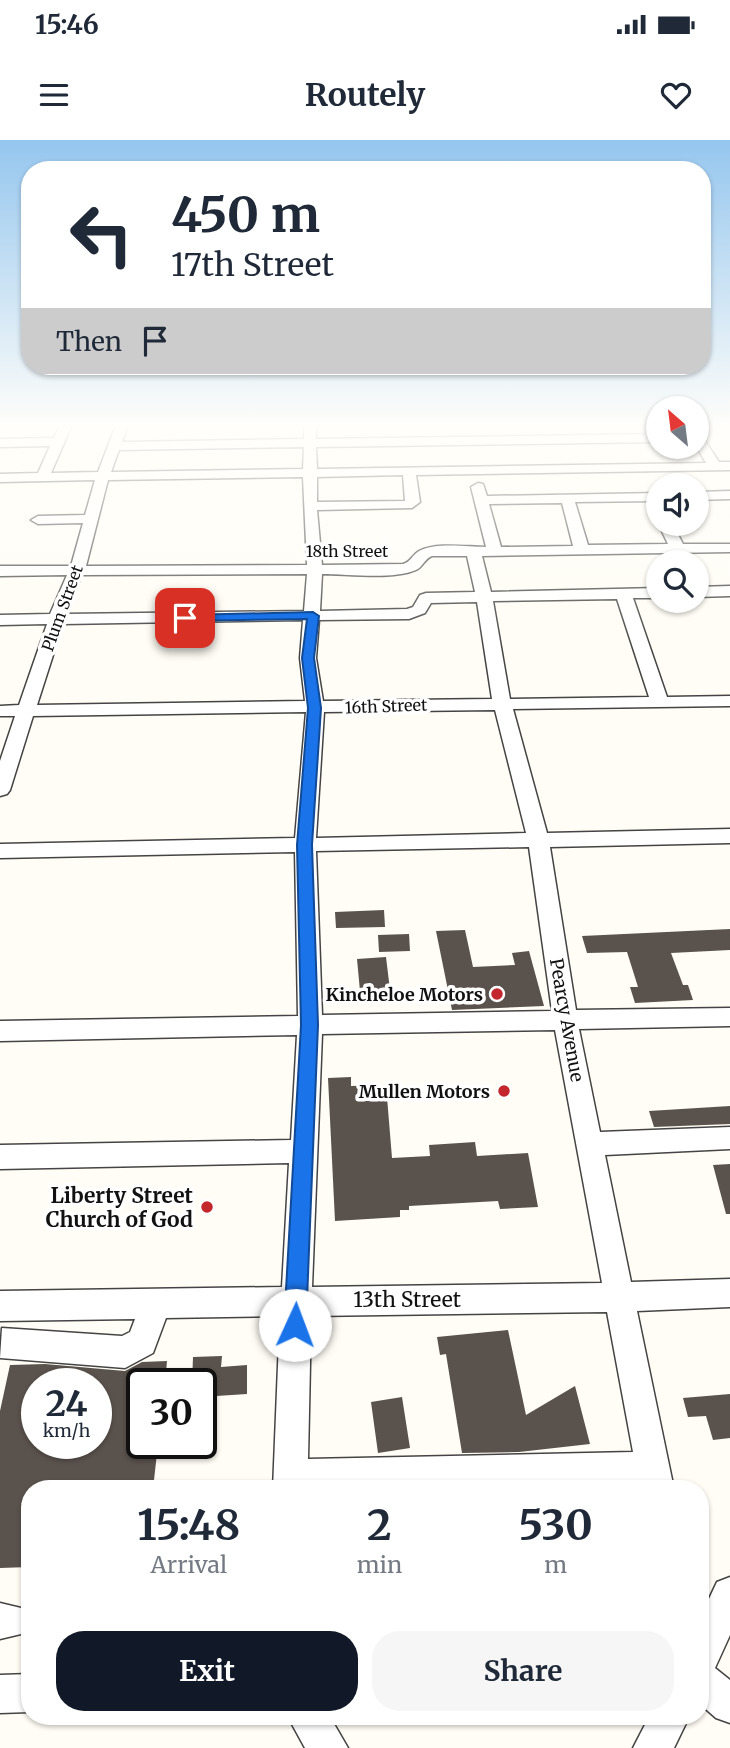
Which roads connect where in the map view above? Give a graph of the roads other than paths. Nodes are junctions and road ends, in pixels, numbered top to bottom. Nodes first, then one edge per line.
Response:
1 (96, 500) edge
2 (310, 500) edge
3 (410, 500) edge
4 (481, 500) edge
5 (568, 500) edge
6 (310, 506) junction
7 (91, 519) junction
8 (38, 520) dead end
9 (671, 536) edge
10 (678, 549) junction
11 (729, 549) edge
12 (582, 550) junction
13 (484, 551) junction
14 (315, 569) junction
15 (77, 570) junction
16 (0, 571) edge
17 (709, 592) edge
18 (730, 592) edge
19 (623, 593) junction
20 (646, 593) edge
21 (484, 596) junction
22 (313, 616) junction
23 (0, 620) edge
24 (56, 620) junction
25 (730, 701) edge
26 (660, 702) junction
27 (502, 703) junction
28 (315, 708) junction
29 (27, 710) junction
30 (0, 711) edge
31 (0, 790) edge
32 (730, 836) edge
33 (538, 839) junction
34 (305, 845) junction
35 (0, 851) edge
36 (730, 1017) edge
37 (565, 1020) junction
38 (310, 1025) junction
39 (0, 1031) edge
40 (730, 1138) edge
41 (590, 1144) junction
42 (303, 1151) junction
43 (0, 1157) edge
44 (730, 1293) edge
45 (621, 1297) junction
46 (296, 1300) junction
47 (156, 1303) junction
48 (5, 1306) edge
49 (1, 1349) edge
50 (655, 1479) edge
51 (290, 1480) edge
52 (564, 1480) edge
53 (730, 1595) edge
54 (709, 1638) edge
55 (709, 1687) edge
56 (21, 1693) edge
57 (0, 1694) edge
58 (730, 1704) edge
59 (312, 1725) edge
60 (666, 1725) edge
61 (328, 1748) edge
62 (653, 1748) edge

1 - 7 street, Plum Street
2 - 6 street
3 - 6 street
4 - 13 street, Pearcy Avenue
5 - 12 street
6 - 14 street
7 - 8 street
7 - 15 street, Plum Street
9 - 10 street
10 - 11 street, 18th Street
10 - 12 street, 18th Street
12 - 13 street, 18th Street
13 - 14 street, 18th Street
13 - 21 street, Pearcy Avenue
14 - 15 street, 18th Street
14 - 22 street
15 - 16 street, 18th Street
15 - 24 street, Plum Street
17 - 18 street
19 - 20 street
19 - 21 street
19 - 26 street
21 - 22 street
21 - 27 street, Pearcy Avenue
22 - 24 street
22 - 28 street
23 - 24 street
24 - 29 street, Plum Street
25 - 26 street, 16th Street
26 - 27 street, 16th Street
27 - 28 street, 16th Street
27 - 33 street, Pearcy Avenue
28 - 29 street, 16th Street
28 - 34 street
29 - 30 street, 16th Street
29 - 31 street, Plum Street
32 - 33 street
33 - 34 street
33 - 37 street, Pearcy Avenue
34 - 35 street
34 - 38 street
36 - 37 street
37 - 38 street
37 - 41 street, Pearcy Avenue
38 - 39 street
38 - 42 street
40 - 41 street
41 - 45 street, Pearcy Avenue
42 - 43 street
42 - 46 street
44 - 45 street, 13th Street
45 - 46 street, 13th Street
45 - 50 street, Pearcy Avenue
46 - 47 street, 13th Street
46 - 51 street
47 - 48 street, 13th Street
47 - 49 street
48 - 49 street
50 - 52 street
53 - 54 street
55 - 58 street
56 - 57 street
59 - 61 street
60 - 62 street

